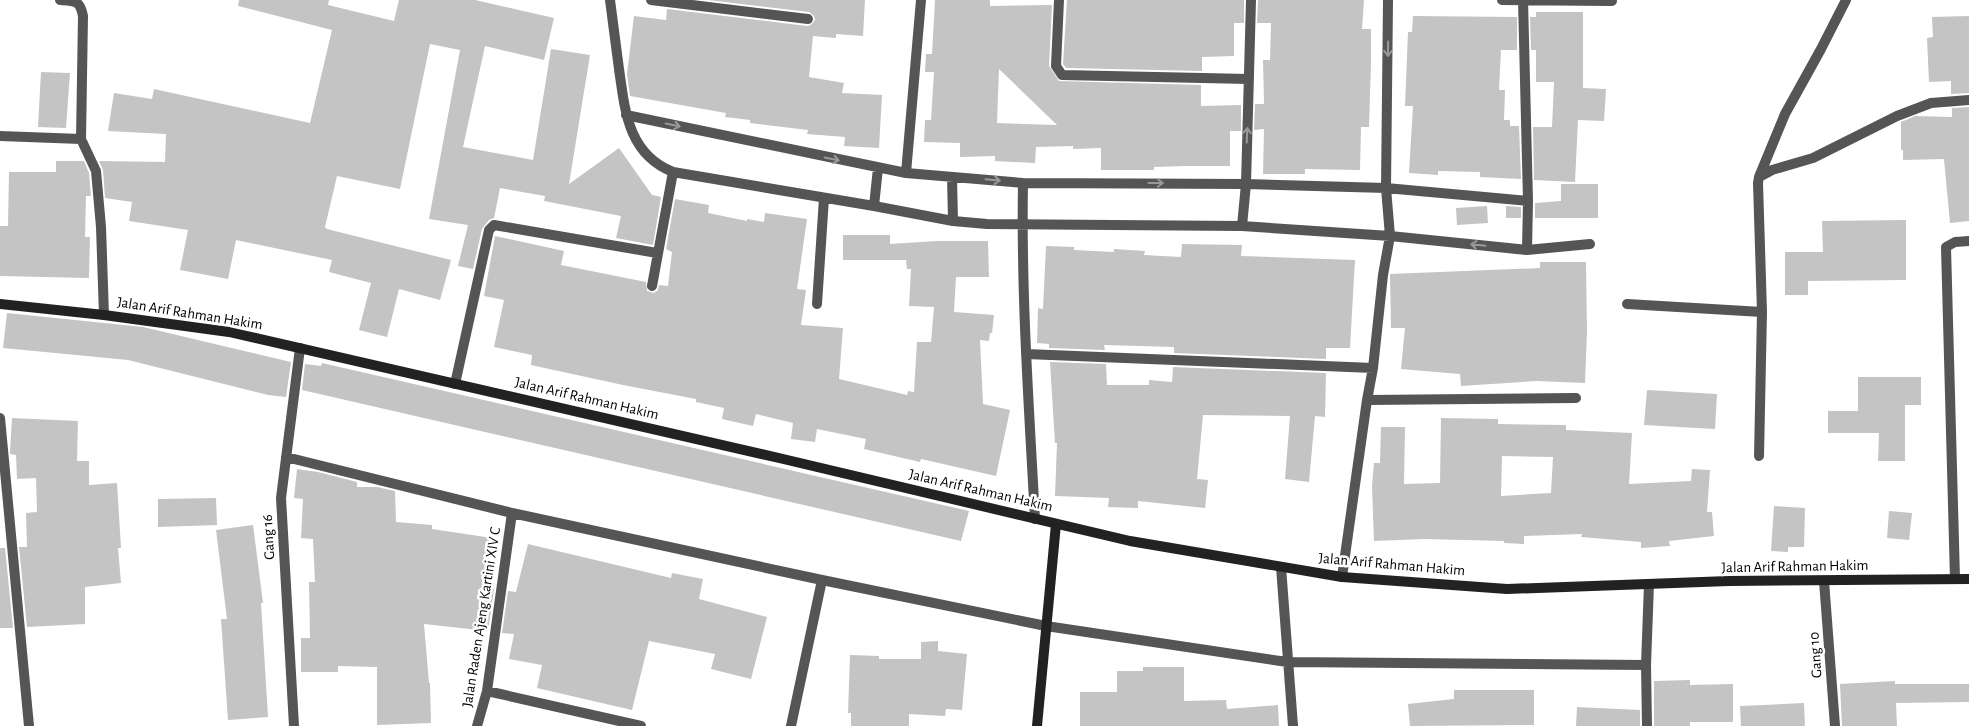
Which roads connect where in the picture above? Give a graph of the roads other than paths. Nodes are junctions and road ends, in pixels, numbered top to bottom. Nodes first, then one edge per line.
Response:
1 (60, 0) edge
2 (610, 0) edge
3 (651, 0) edge
4 (921, 0) edge
5 (1059, 0) edge
6 (1251, 0) edge
7 (1388, 0) edge
8 (1502, 0) edge
9 (1523, 0) edge
10 (1846, 0) edge
11 (1612, 1) dead end
12 (79, 3) edge
13 (808, 19) dead end
14 (1249, 79) junction
15 (1969, 100) edge
16 (626, 115) junction
17 (0, 136) edge
18 (81, 139) junction
19 (878, 168) junction
20 (673, 172) junction
21 (906, 173) junction
22 (952, 176) junction
23 (1759, 177) junction
24 (1023, 183) junction
25 (1246, 184) junction
26 (1386, 188) junction
27 (824, 198) junction
28 (1528, 201) junction
29 (874, 206) junction
30 (953, 221) junction
31 (1022, 224) junction
32 (1242, 226) junction
33 (1390, 236) junction
34 (1969, 240) edge
35 (1590, 244) dead end
36 (1527, 250) junction
37 (657, 253) junction
38 (652, 286) dead end
39 (0, 304) edge
40 (817, 304) dead end
41 (1628, 304) dead end
42 (1762, 312) junction
43 (104, 315) junction
44 (300, 348) junction
45 (1026, 354) junction
46 (1373, 368) junction
47 (455, 384) junction
48 (1576, 398) dead end
49 (1367, 400) junction
50 (0, 418) edge
51 (1758, 456) dead end
52 (286, 457) junction
53 (512, 513) junction
54 (1036, 519) junction
55 (1056, 524) junction
56 (1281, 567) junction
57 (1342, 577) junction
58 (1955, 579) junction
59 (1969, 579) edge
60 (822, 580) junction
61 (1824, 581) junction
62 (1649, 584) junction
63 (1046, 626) junction
64 (1288, 662) junction
65 (1646, 665) junction
66 (487, 691) junction
67 (630, 725) edge
68 (29, 726) edge
69 (294, 726) edge
70 (477, 726) edge
71 (641, 726) edge
72 (791, 726) edge
73 (1037, 726) edge
74 (1293, 726) edge
75 (1647, 726) edge
76 (1835, 726) edge

1 - 12 street
2 - 16 street
3 - 13 street
4 - 21 street
5 - 14 street
6 - 14 street
7 -> 26 street
8 - 9 street
9 - 11 street
9 - 28 street
10 - 23 street
12 - 18 street
25 -> 14 street
15 - 23 street
16 -> 19 street
16 - 20 street
17 - 18 street
18 - 43 street
19 - 21 street
19 - 29 street
20 - 27 street
20 - 37 street
21 - 22 street
22 -> 24 street
22 - 30 street
23 - 42 street
24 -> 25 street
24 - 31 street
25 - 26 street
25 - 32 street
26 - 28 street
26 - 33 street
27 - 29 street
27 - 40 street
28 - 36 street
29 - 30 street
30 - 31 street
31 - 32 street
31 - 45 street
32 - 33 street
36 -> 33 street
33 - 46 street
34 - 58 street
35 - 36 street
37 - 38 street
37 - 47 street
39 - 43 main road, Jalan Arif Rahman Hakim
41 - 42 street
42 - 51 street
43 - 44 main road, Jalan Arif Rahman Hakim
44 - 47 main road, Jalan Arif Rahman Hakim
44 - 52 street, Gang 16
45 - 46 street
45 - 54 street
46 - 49 street
47 - 54 main road, Jalan Arif Rahman Hakim
48 - 49 street
49 - 57 street
50 - 68 street
52 - 53 street
52 - 69 street, Gang 16
53 - 60 street
53 - 66 street, Jalan Raden Ajeng Kartini XIV C
54 - 55 main road, Jalan Arif Rahman Hakim
55 - 56 main road, Jalan Arif Rahman Hakim
55 - 63 main road
56 - 57 main road, Jalan Arif Rahman Hakim
56 - 64 street
57 - 62 main road, Jalan Arif Rahman Hakim
58 - 59 main road, Jalan Arif Rahman Hakim
58 - 61 main road, Jalan Arif Rahman Hakim
60 - 63 street
60 - 72 street
61 - 62 main road, Jalan Arif Rahman Hakim
61 - 76 street, Gang 10
62 - 65 street
63 - 64 street
63 - 73 main road
64 - 65 street
64 - 74 street
65 - 75 street
66 - 67 street
66 - 70 street, Jalan Raden Ajeng Kartini XIV C
67 - 71 street

